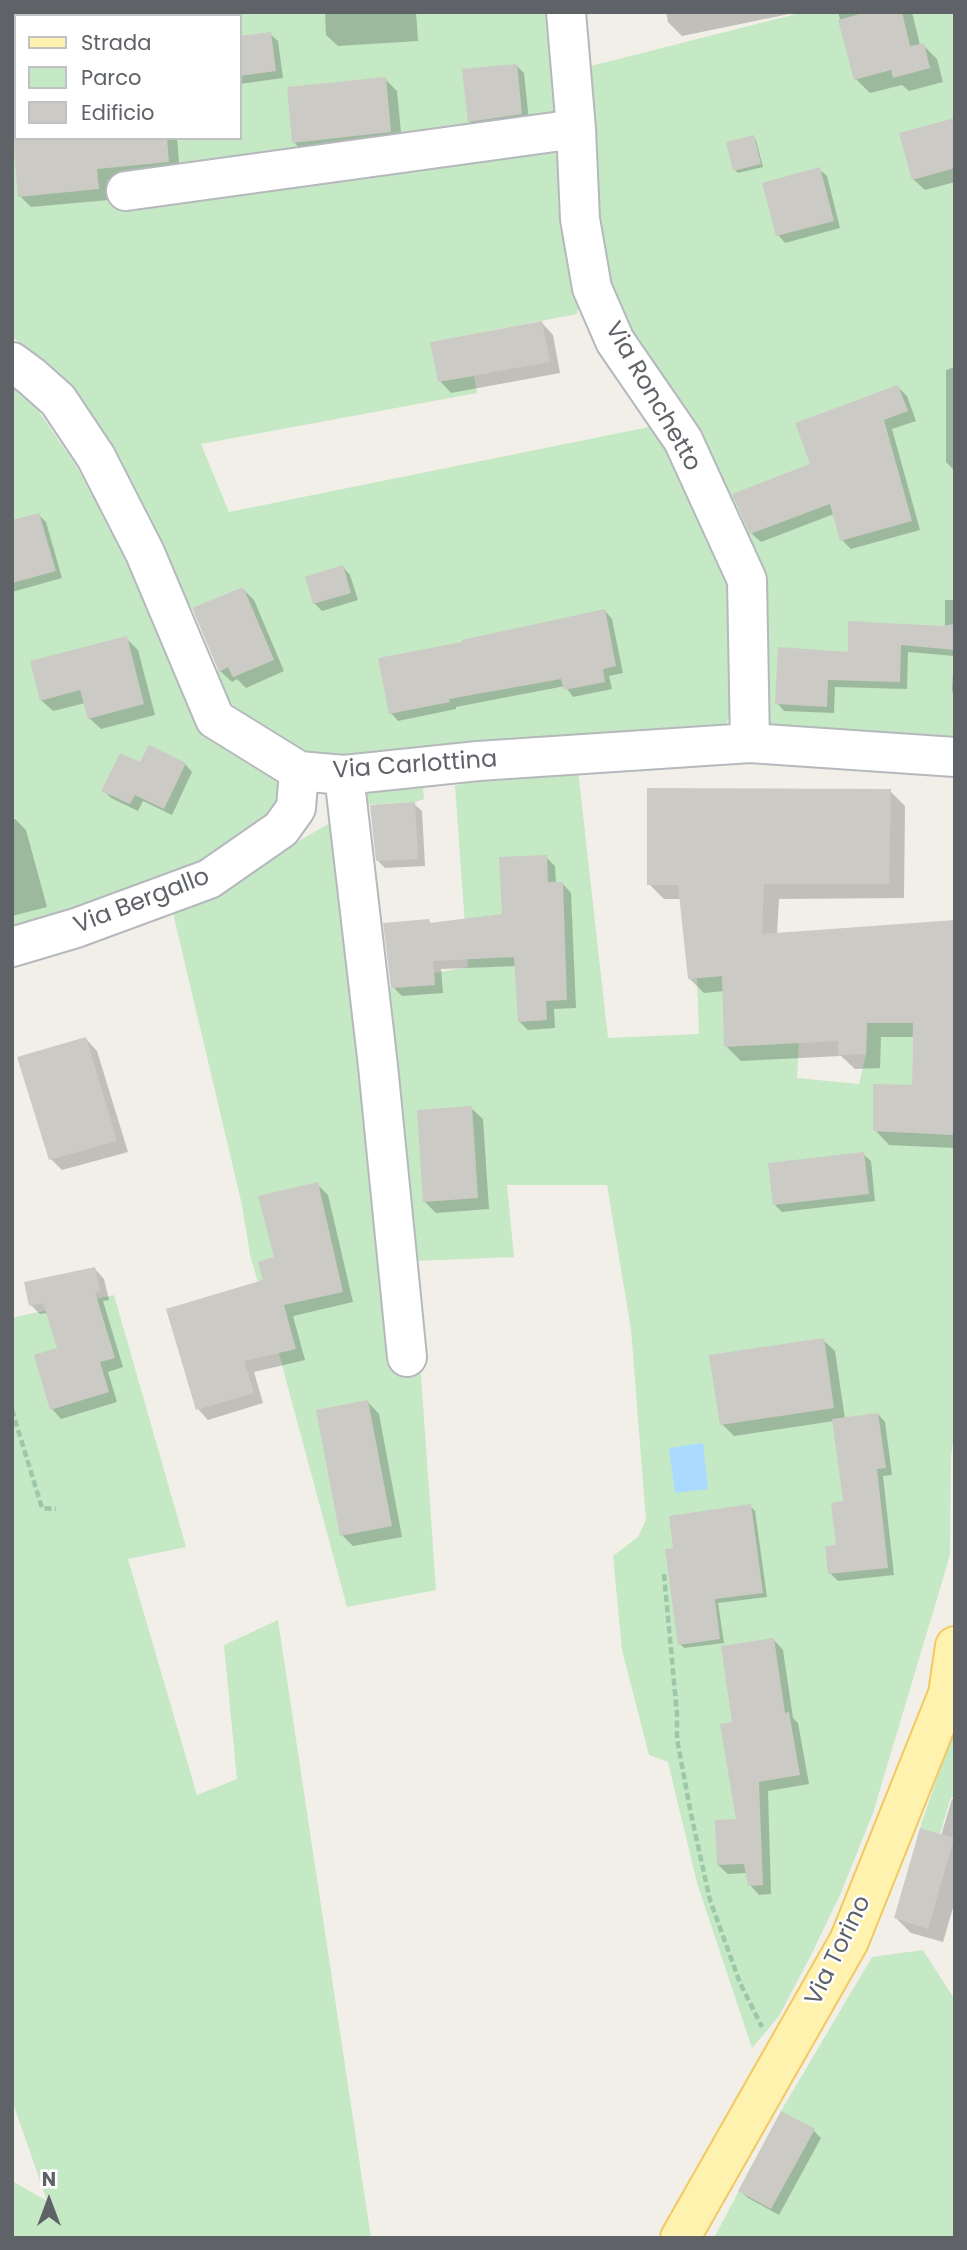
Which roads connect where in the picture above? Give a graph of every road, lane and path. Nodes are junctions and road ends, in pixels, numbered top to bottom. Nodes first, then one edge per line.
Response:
1 (566, 12) edge
2 (576, 129) junction
3 (126, 191) dead end
4 (12, 362) edge
5 (750, 743) junction
6 (954, 758) edge
7 (299, 771) junction
8 (344, 775) junction
9 (12, 947) edge
10 (407, 1357) dead end
11 (12, 1410) edge
12 (56, 1509) dead end
13 (664, 1574) dead end
14 (955, 1646) edge
15 (781, 2061) junction
16 (680, 2238) edge

1 - 2 street, Via Ronchetto
2 - 3 street
2 - 5 street, Via Ronchetto
4 - 7 street, Via Carlottina
5 - 6 street
5 - 8 street, Via Carlottina
7 - 8 street, Via Carlottina
7 - 9 street, Via Bergallo
8 - 10 street
11 - 12 path
13 - 15 path
14 - 15 main road, Via Torino
15 - 16 main road, Via Torino

